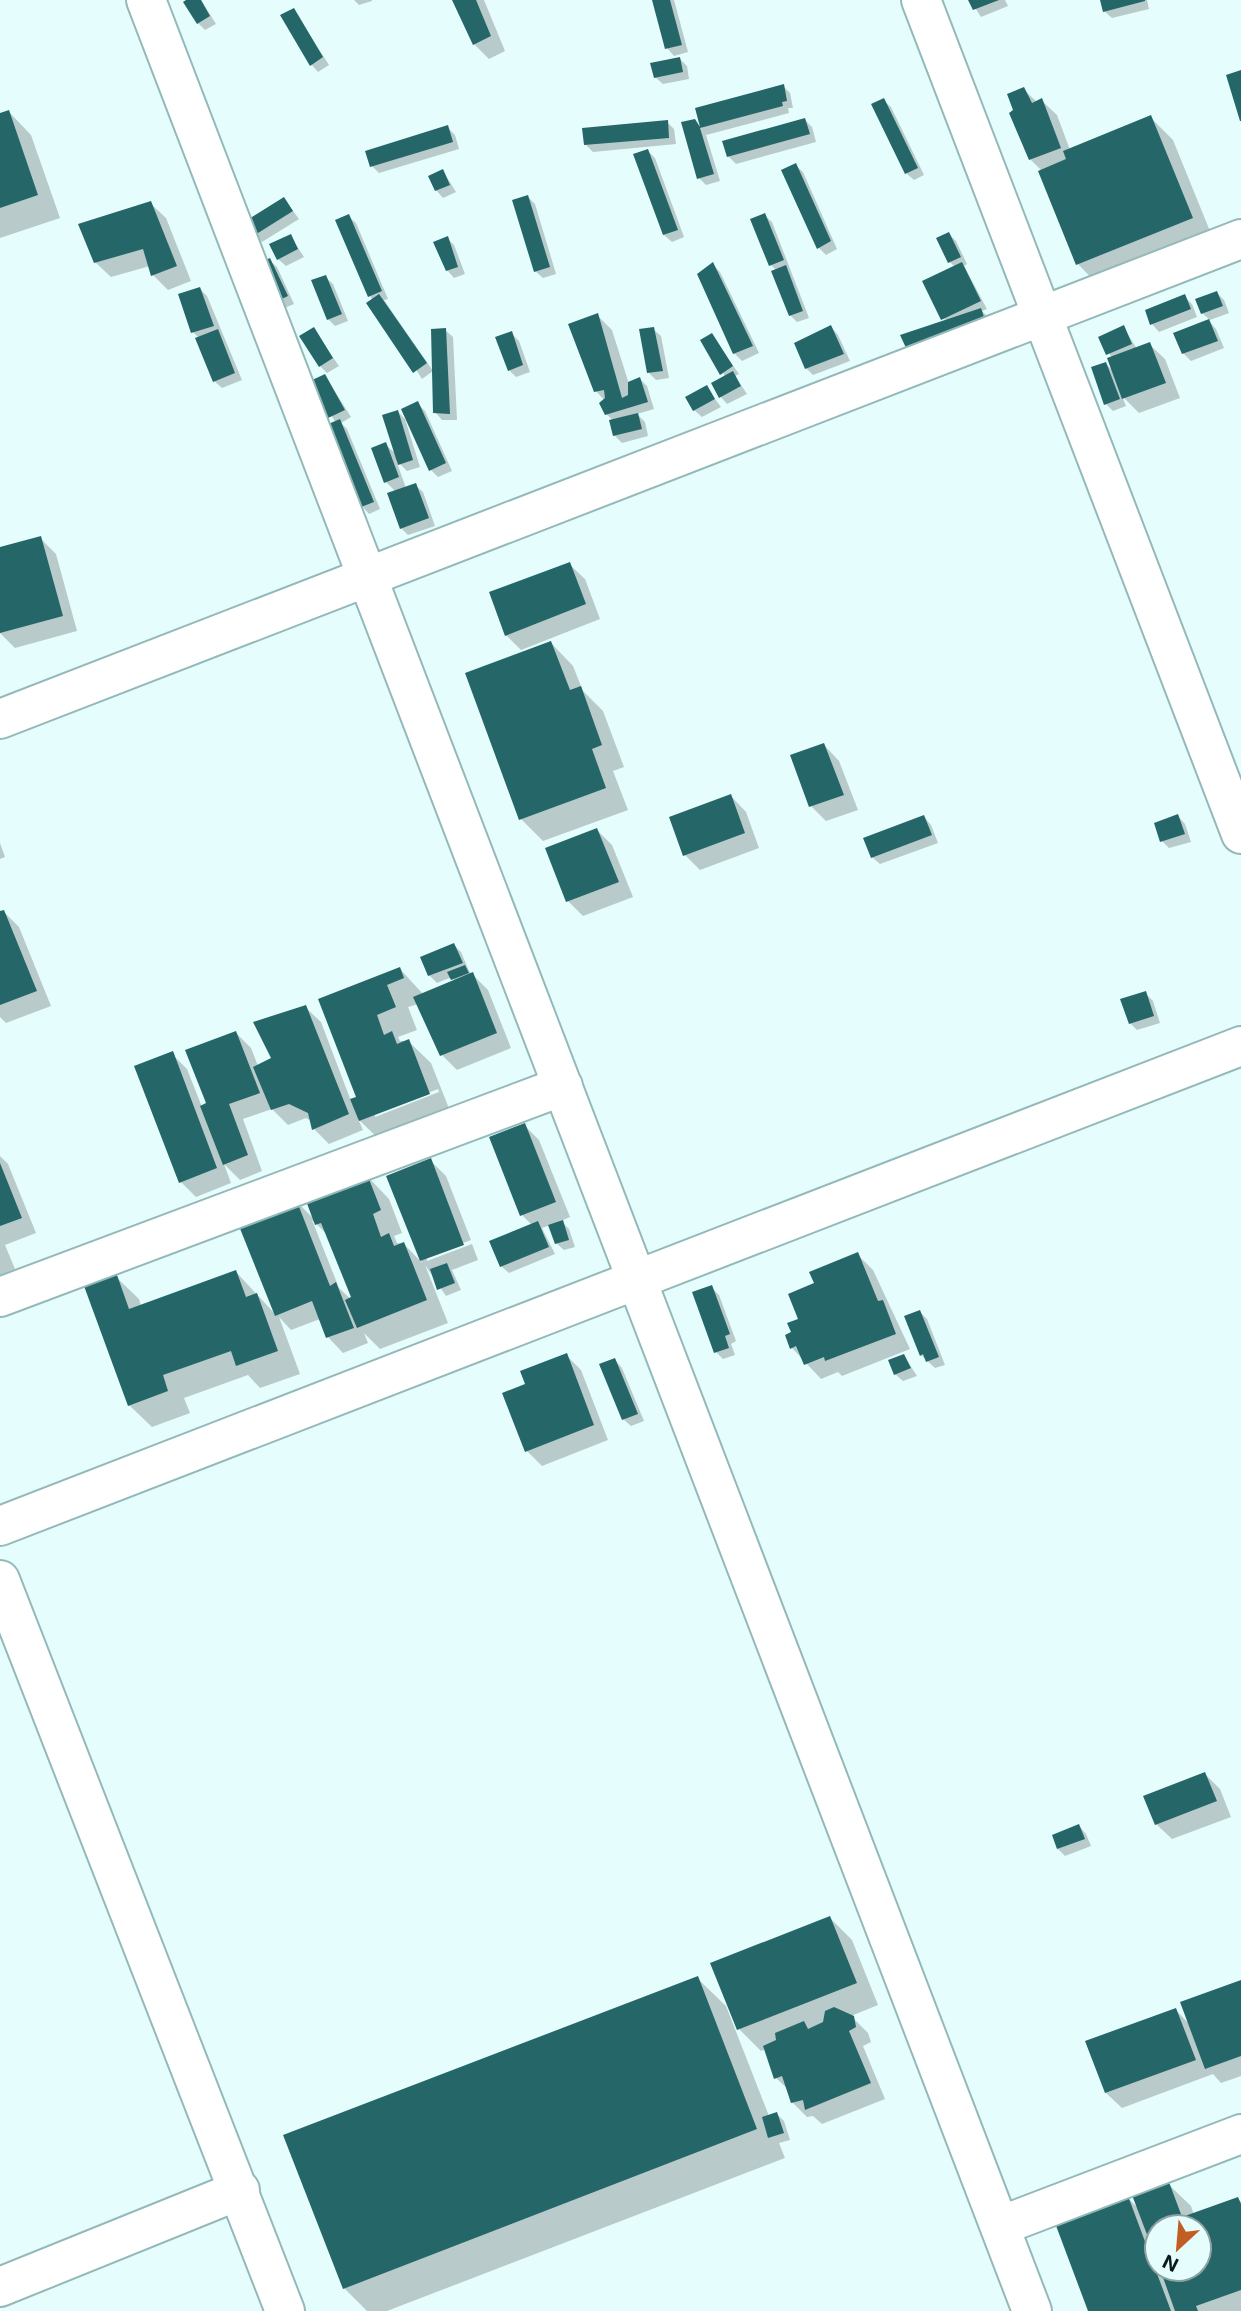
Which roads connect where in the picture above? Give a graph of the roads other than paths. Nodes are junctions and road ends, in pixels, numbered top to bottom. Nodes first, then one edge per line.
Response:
1 (146, 0) edge
2 (920, 0) edge
3 (1241, 239) edge
4 (1041, 316) junction
5 (366, 577) junction
6 (0, 719) edge
7 (1241, 834) edge
8 (1241, 1046) edge
9 (563, 1086) junction
10 (637, 1279) junction
11 (0, 1297) edge
12 (0, 1526) edge
13 (0, 1580) edge
14 (1241, 2134) edge
15 (240, 2190) junction
16 (1000, 2226) junction
17 (0, 2287) edge
18 (285, 2311) edge
19 (1032, 2311) edge

1 - 5 street
2 - 4 street
3 - 4 street
4 - 5 street
4 - 7 street
5 - 6 street
5 - 9 street
8 - 10 street
9 - 10 street
9 - 11 street
10 - 12 street
10 - 16 street
13 - 15 street
14 - 16 street
15 - 17 street
15 - 18 street
16 - 19 street

